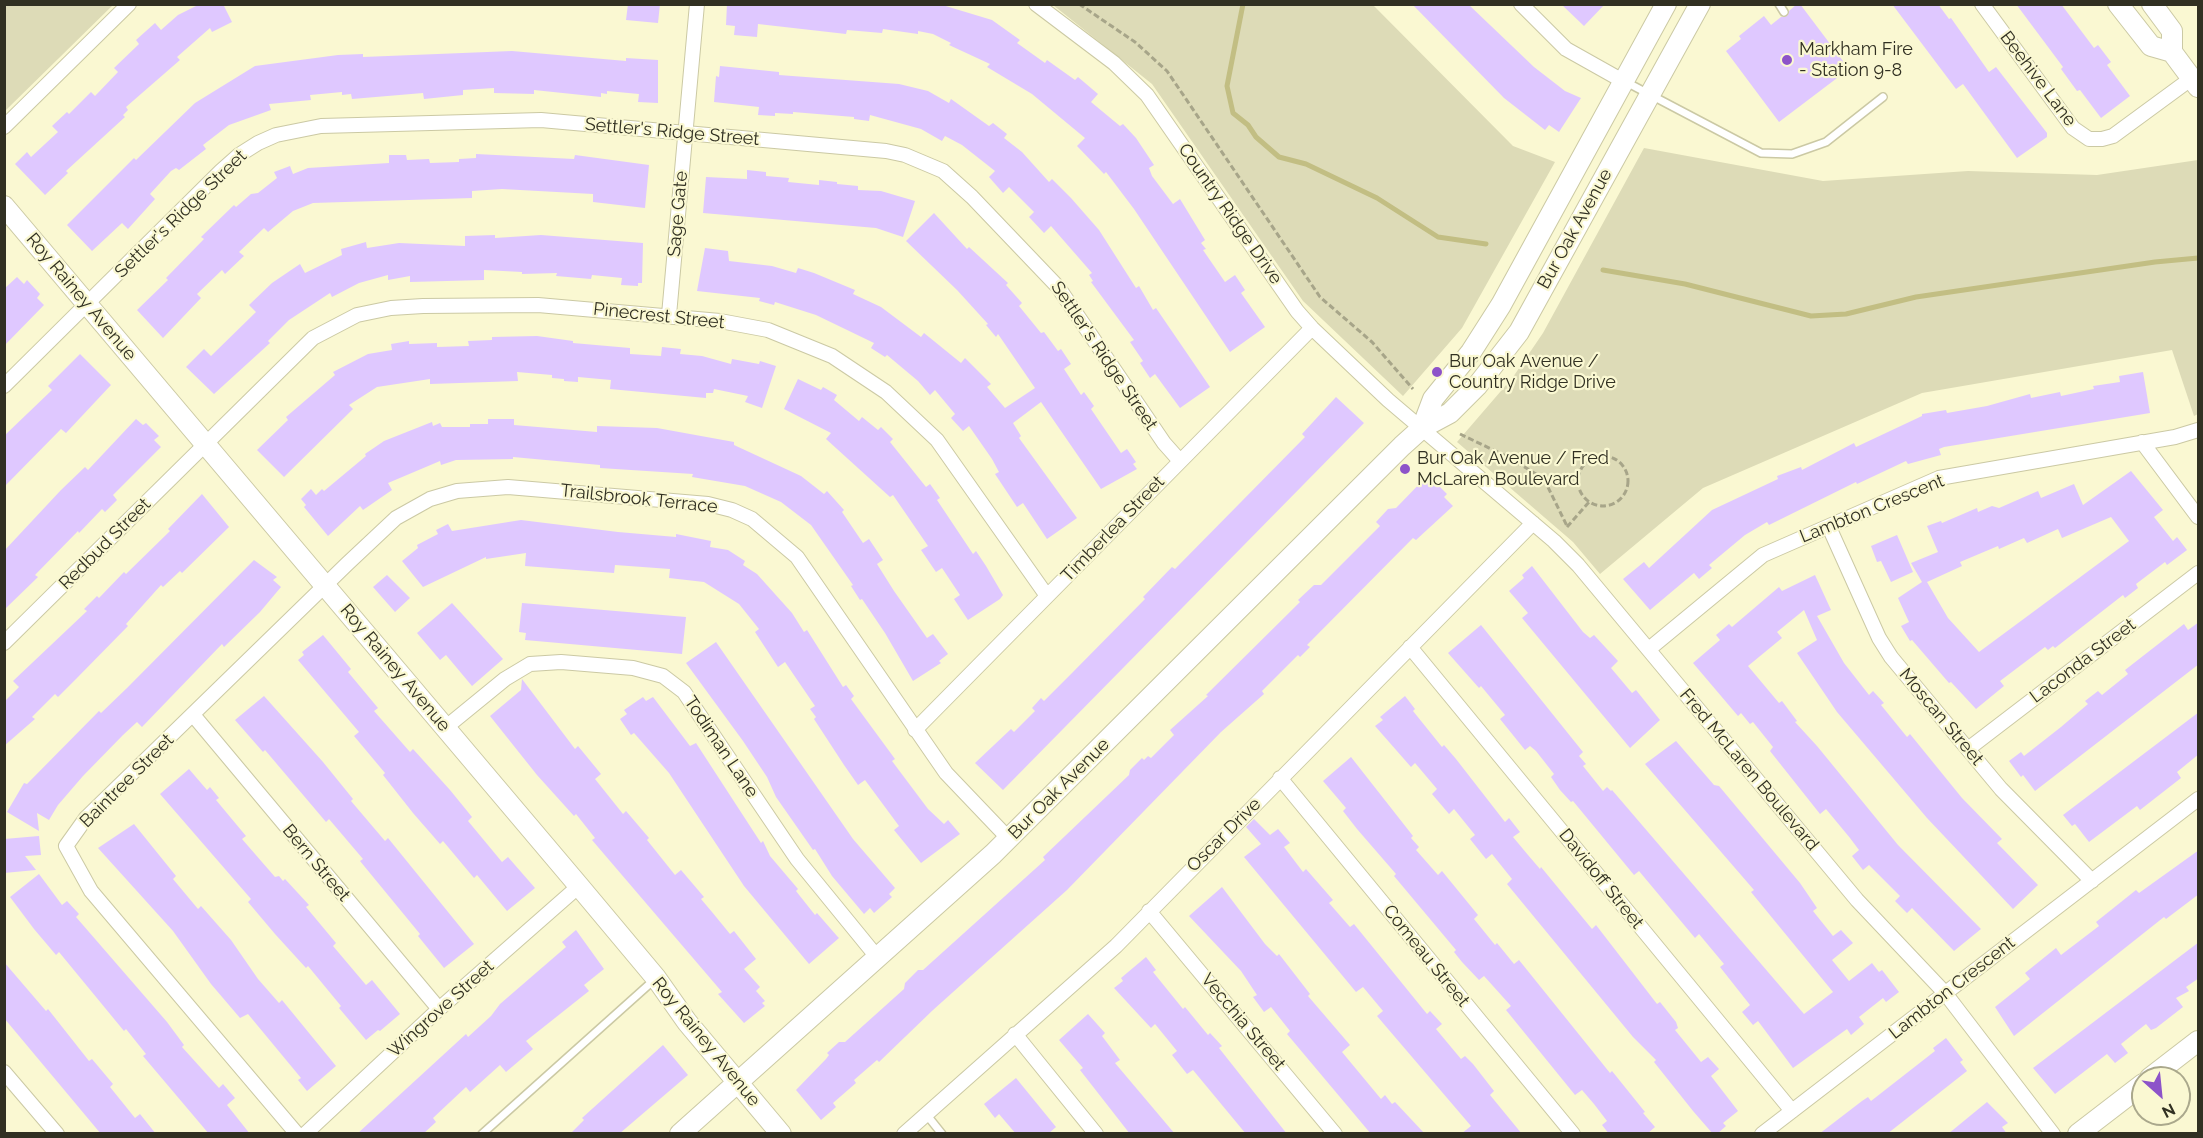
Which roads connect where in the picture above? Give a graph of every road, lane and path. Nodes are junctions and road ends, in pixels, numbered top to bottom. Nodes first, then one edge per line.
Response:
1 (129, 4) edge
2 (697, 4) edge
3 (1036, 4) edge
4 (1079, 4) edge
5 (1521, 4) edge
6 (1666, 4) edge
7 (1700, 4) edge
8 (1779, 4) edge
9 (1982, 4) edge
10 (2118, 4) edge
11 (2152, 4) edge
12 (1784, 12) dead end
13 (2172, 52) junction
14 (1623, 81) junction
15 (2195, 82) edge
16 (1649, 94) junction
17 (1883, 98) dead end
18 (4, 127) edge
19 (685, 134) junction
20 (4, 206) edge
21 (88, 304) junction
22 (669, 315) junction
23 (1312, 328) junction
24 (4, 386) edge
25 (1413, 389) dead end
26 (1422, 428) junction
27 (2199, 430) edge
28 (1460, 434) dead end
29 (2142, 442) junction
30 (206, 445) junction
31 (1180, 460) junction
32 (1578, 476) junction
33 (1544, 478) junction
34 (1589, 502) junction
35 (2199, 517) edge
36 (1533, 523) junction
37 (1567, 526) junction
38 (1829, 527) junction
39 (1563, 531) dead end
40 (2199, 573) edge
41 (324, 586) junction
42 (1047, 596) junction
43 (4, 643) edge
44 (1410, 647) junction
45 (1649, 649) junction
46 (194, 716) junction
47 (445, 728) junction
48 (915, 730) junction
49 (1968, 749) junction
50 (1280, 778) junction
51 (2199, 799) edge
52 (1009, 839) junction
53 (2092, 881) junction
54 (579, 886) junction
55 (1149, 911) junction
56 (877, 957) junction
57 (656, 978) junction
58 (1945, 993) junction
59 (439, 1009) junction
60 (1015, 1034) junction
61 (2199, 1041) edge
62 (2166, 1066) edge
63 (4, 1072) edge
64 (737, 1082) junction
65 (2131, 1093) edge
66 (1792, 1111) junction
67 (926, 1114) junction
68 (57, 1134) edge
69 (297, 1134) edge
70 (304, 1134) edge
71 (482, 1134) edge
72 (680, 1134) edge
73 (781, 1134) edge
74 (904, 1134) edge
75 (942, 1134) edge
76 (1096, 1134) edge
77 (1335, 1134) edge
78 (1573, 1134) edge
79 (1762, 1134) edge
80 (2053, 1134) edge
81 (2078, 1134) edge

1 - 18 street
2 - 19 street, Sage Gate
3 - 23 street, Country Ridge Drive
4 - 25 path
5 - 14 street
6 - 14 street, Bur Oak Avenue
7 - 16 street, Bur Oak Avenue
8 - 12 lane
9 - 15 street, Beehive Lane
10 - 13 street
11 - 13 street
13 - 15 street
14 - 16 lane
14 - 26 street, Bur Oak Avenue
16 - 17 lane
16 - 26 street, Bur Oak Avenue
19 - 21 street, Settler's Ridge Street
19 - 22 street, Sage Gate
19 - 31 street, Settler's Ridge Street
20 - 21 street, Roy Rainey Avenue
21 - 24 street, Settler's Ridge Street
21 - 30 street, Roy Rainey Avenue
22 - 30 street, Pinecrest Street
22 - 42 street, Pinecrest Street
23 - 26 street, Country Ridge Drive
23 - 31 street, Timberlea Street
26 - 36 street, Fred McLaren Boulevard
26 - 52 street, Bur Oak Avenue
27 - 29 street, Lambton Crescent
28 - 33 path
29 - 35 street
29 - 38 street, Lambton Crescent
30 - 41 street, Roy Rainey Avenue
30 - 43 street, Redbud Street
31 - 42 street, Timberlea Street
32 - 33 path
32 - 34 path
32 - 34 path
33 - 37 path
34 - 37 path
36 - 44 street, Oscar Drive
36 - 45 street, Fred McLaren Boulevard
37 - 39 path
38 - 45 street, Lambton Crescent
38 - 49 street, Moscan Street
40 - 49 street, Laconda Street
41 - 46 street, Baintree Street
41 - 47 street, Roy Rainey Avenue
41 - 48 street, Trailsbrook Terrace
42 - 48 street, Timberlea Street
44 - 50 street, Oscar Drive
44 - 66 street, Davidoff Street
45 - 58 street, Fred McLaren Boulevard
46 - 59 street, Bern Street
46 - 69 street, Baintree Street
47 - 54 street, Roy Rainey Avenue
47 - 56 street, Todiman Lane
48 - 52 street, Trailsbrook Terrace
49 - 53 street, Moscan Street
50 - 55 street, Oscar Drive
50 - 78 street, Comeau Street
51 - 53 street, Lambton Crescent
52 - 56 street, Bur Oak Avenue
53 - 58 street, Lambton Crescent
54 - 57 street, Roy Rainey Avenue
54 - 59 street, Wingrove Street
55 - 60 street, Oscar Drive
55 - 77 street, Vecchia Street
56 - 64 street, Bur Oak Avenue
57 - 64 street, Roy Rainey Avenue
57 - 71 lane
58 - 66 street, Lambton Crescent
58 - 80 street, Fred McLaren Boulevard
59 - 70 street, Wingrove Street
60 - 67 street, Oscar Drive
60 - 76 street
61 - 62 street
63 - 68 street
64 - 72 street, Bur Oak Avenue
64 - 73 street, Roy Rainey Avenue
65 - 81 street
66 - 79 street, Lambton Crescent
67 - 74 street, Oscar Drive
67 - 75 lane

